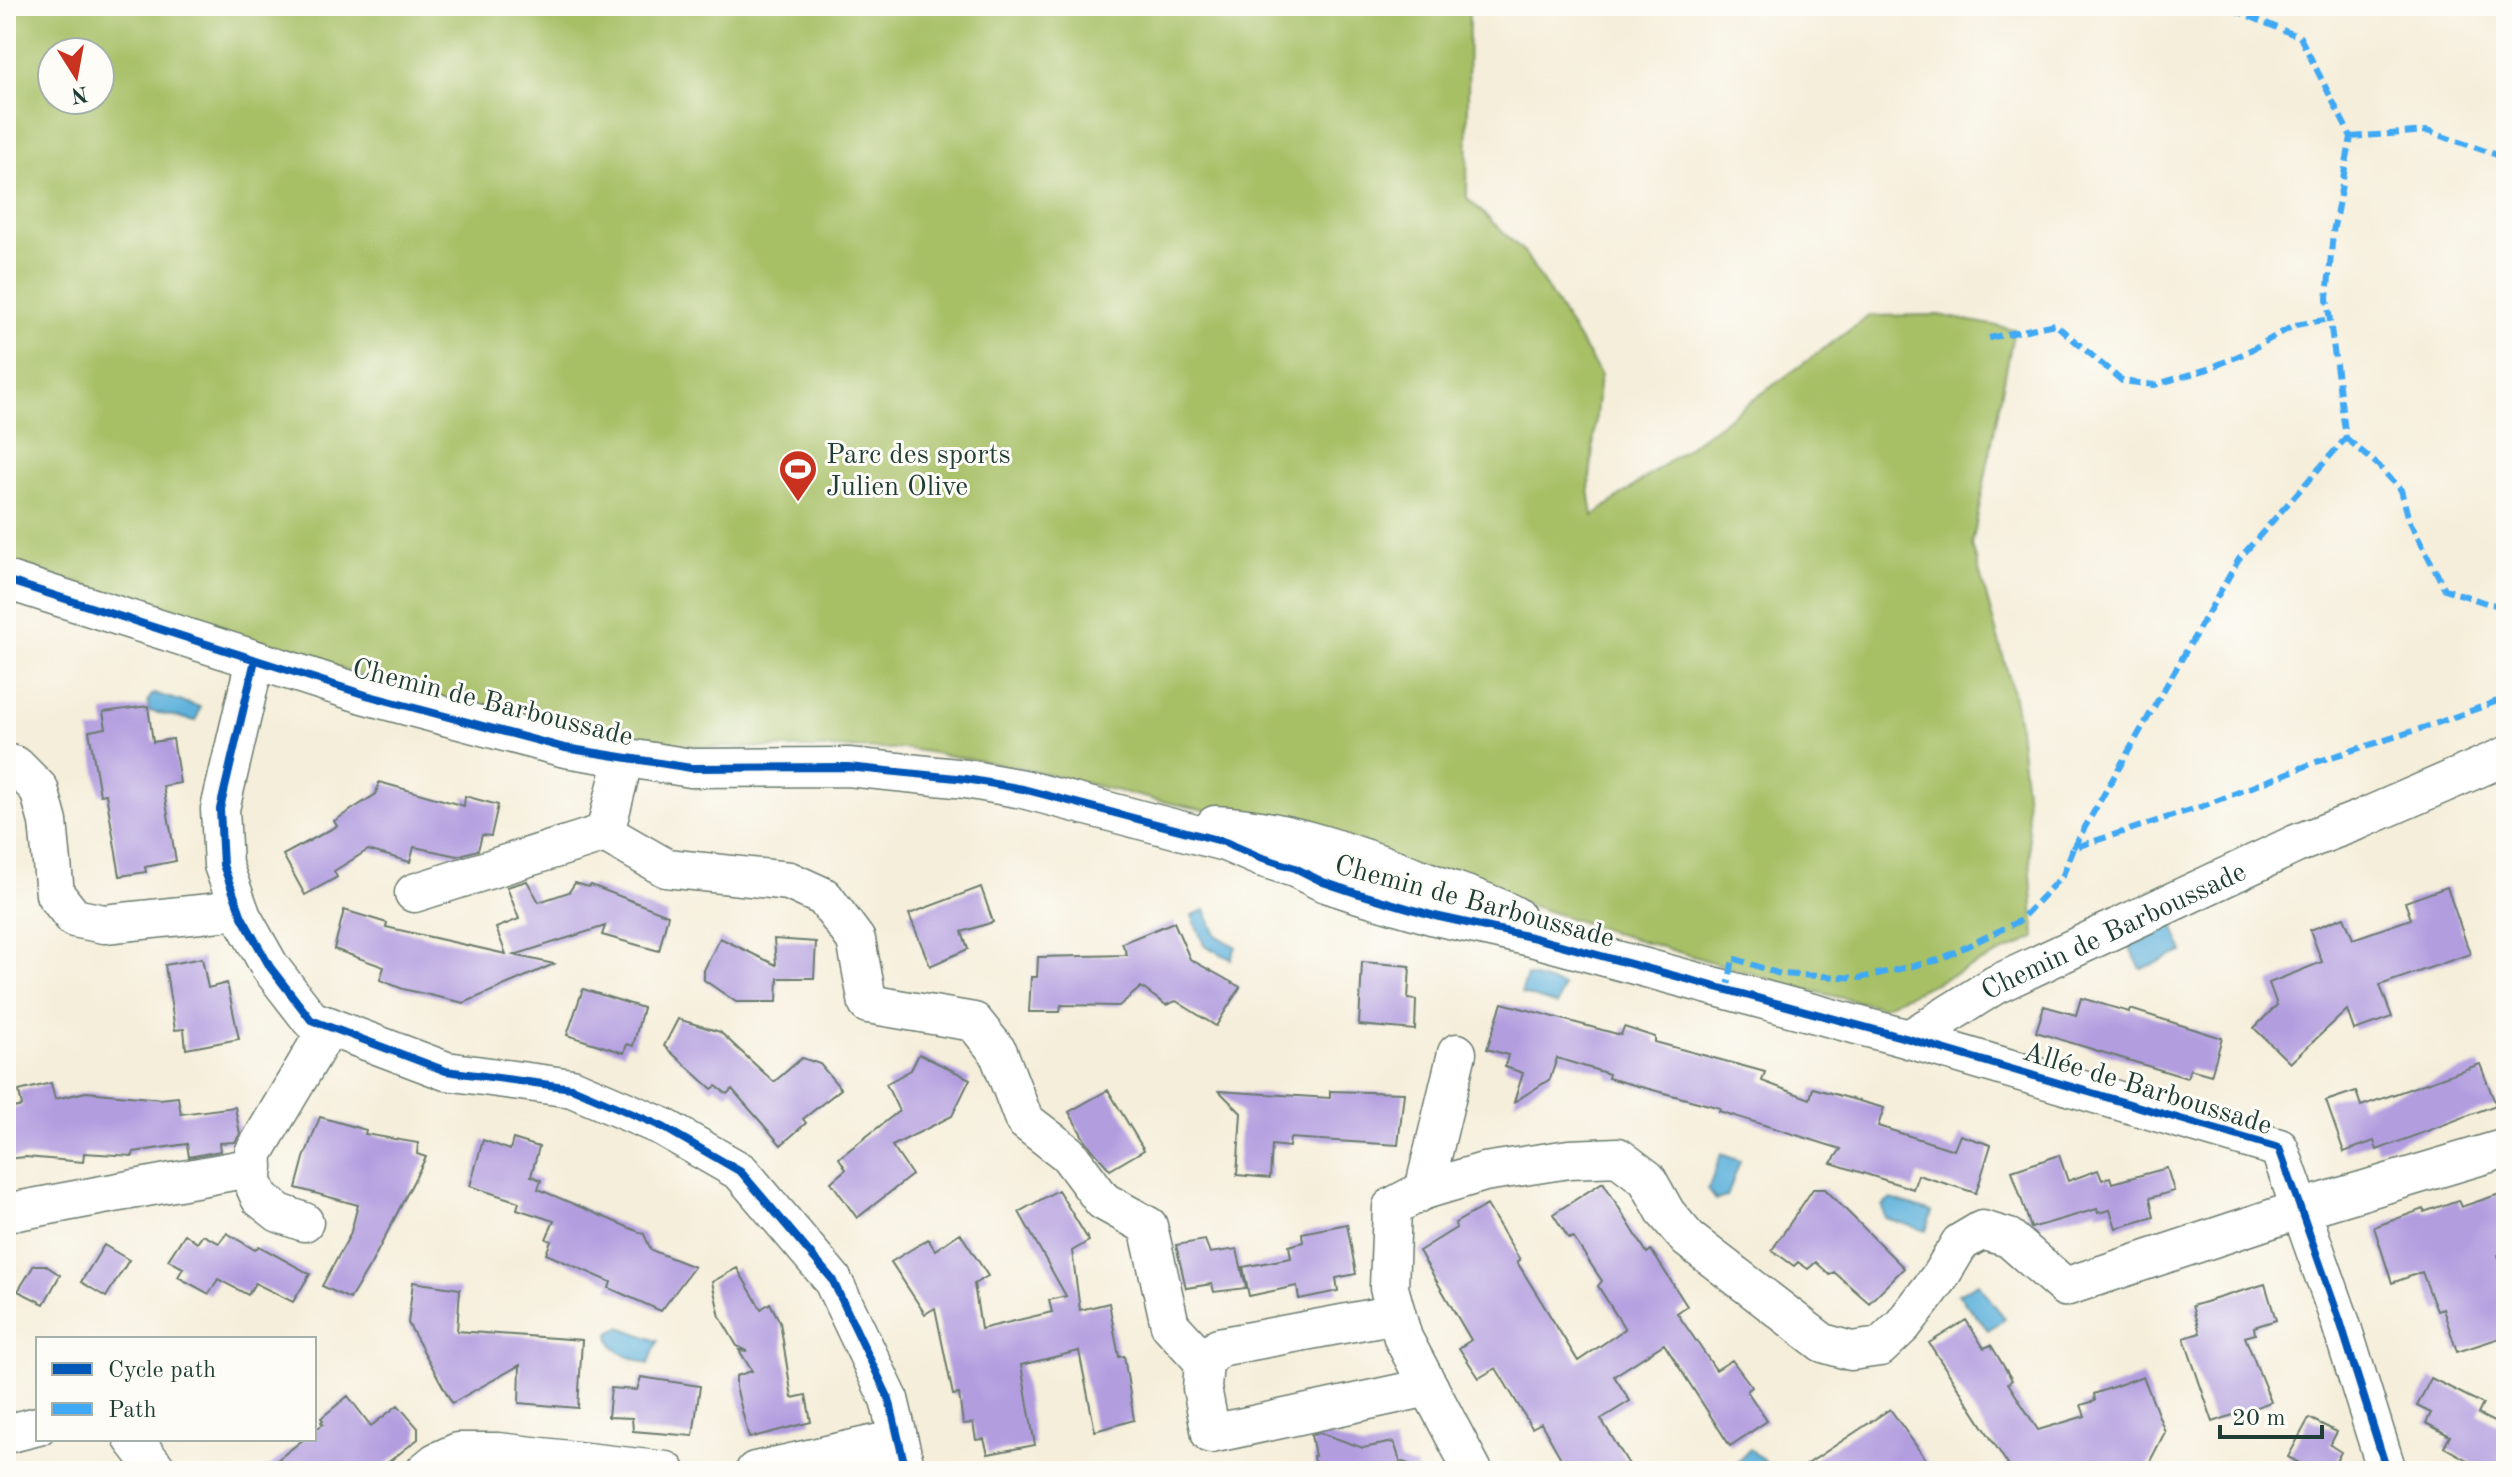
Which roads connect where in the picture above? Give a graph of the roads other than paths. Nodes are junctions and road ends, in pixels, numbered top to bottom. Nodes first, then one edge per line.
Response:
1 (6, 580) edge
2 (255, 660) junction
3 (2506, 756) edge
4 (624, 758) junction
5 (6, 763) edge
6 (605, 833) junction
7 (414, 893) dead end
8 (239, 910) junction
9 (329, 1026) junction
10 (1909, 1039) junction
11 (1457, 1053) dead end
12 (2506, 1148) edge
13 (254, 1167) junction
14 (1408, 1199) junction
15 (2301, 1209) junction
16 (6, 1213) edge
17 (304, 1222) dead end
18 (1396, 1314) junction
19 (1204, 1362) junction
20 (1429, 1387) junction
21 (36, 1426) edge
22 (6, 1434) edge
23 (135, 1441) edge
24 (902, 1455) edge
25 (158, 1471) edge
26 (425, 1471) edge
27 (666, 1471) edge
28 (755, 1471) edge
29 (1473, 1471) edge
30 (2387, 1471) edge

1 - 2 street, Chemin de Barboussade
2 - 4 street, Chemin de Barboussade
2 - 8 street
3 - 10 street, Chemin de Barboussade
4 - 6 street
4 - 10 street, Chemin de Barboussade
5 - 8 street
6 - 7 street
6 - 19 street
8 - 9 street
9 - 13 street
9 - 24 street
10 - 15 street, Allée de Barboussade
11 - 14 street
12 - 15 street
13 - 16 street
13 - 17 street
14 - 15 street
14 - 18 street
15 - 30 street, Allée de Barboussade
18 - 19 street
18 - 20 street
19 - 20 street
20 - 29 street
21 - 22 street
23 - 25 street
24 - 28 street
26 - 27 street

